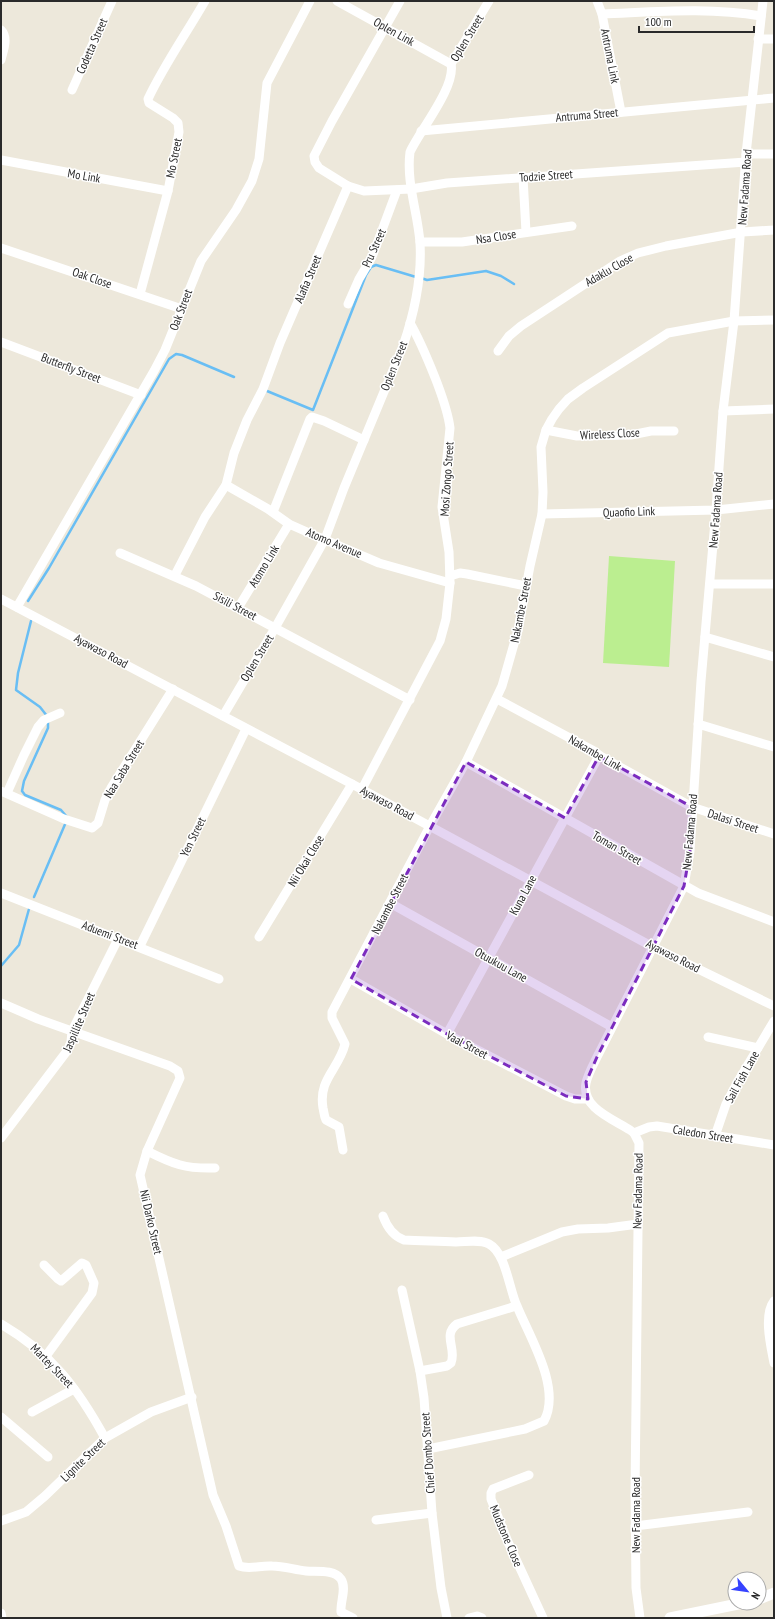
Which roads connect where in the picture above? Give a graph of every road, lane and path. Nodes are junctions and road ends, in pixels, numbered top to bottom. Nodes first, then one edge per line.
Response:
1 (112, 1) edge
2 (205, 1) edge
3 (310, 1) edge
4 (337, 1) edge
5 (400, 1) edge
6 (489, 1) edge
7 (597, 1) edge
8 (763, 1) edge
9 (602, 14) junction
10 (761, 16) junction
11 (386, 27) junction
12 (1, 30) edge
13 (758, 39) junction
14 (774, 39) edge
15 (1, 60) edge
16 (451, 64) junction
17 (72, 90) dead end
18 (774, 98) edge
19 (752, 100) junction
20 (621, 112) junction
21 (421, 131) junction
22 (774, 154) edge
23 (746, 158) junction
24 (1, 160) edge
25 (523, 177) junction
26 (348, 186) junction
27 (411, 188) junction
28 (397, 190) junction
29 (168, 191) junction
30 (572, 226) dead end
31 (774, 230) edge
32 (526, 232) junction
33 (742, 232) junction
34 (420, 242) junction
35 (1, 248) edge
36 (140, 294) junction
37 (348, 304) dead end
38 (182, 309) junction
39 (774, 320) edge
40 (734, 321) junction
41 (410, 323) junction
42 (1, 342) edge
43 (498, 351) dead end
44 (141, 395) junction
45 (774, 409) edge
46 (723, 410) junction
47 (546, 430) junction
48 (674, 431) dead end
49 (364, 440) junction
50 (226, 485) junction
51 (774, 504) edge
52 (716, 510) junction
53 (273, 512) junction
54 (542, 514) junction
55 (290, 524) junction
56 (325, 539) junction
57 (120, 552) dead end
58 (174, 575) junction
59 (450, 580) junction
60 (710, 584) junction
61 (774, 584) edge
62 (526, 586) junction
63 (1, 599) edge
64 (17, 606) junction
65 (238, 608) junction
66 (275, 628) junction
67 (705, 637) junction
68 (774, 657) edge
69 (173, 688) junction
70 (497, 699) junction
71 (410, 700) junction
72 (60, 713) dead end
73 (223, 716) junction
74 (698, 724) junction
75 (246, 729) junction
76 (774, 747) edge
77 (599, 756) junction
78 (466, 762) junction
79 (352, 784) junction
80 (362, 790) junction
81 (4, 792) edge
82 (692, 807) junction
83 (565, 818) junction
84 (430, 826) junction
85 (774, 834) edge
86 (531, 881) junction
87 (684, 886) junction
88 (1, 893) edge
89 (390, 903) junction
90 (774, 922) edge
91 (259, 937) dead end
92 (118, 939) junction
93 (140, 946) junction
94 (653, 947) junction
95 (489, 958) junction
96 (219, 979) dead end
97 (351, 979) junction
98 (1, 1003) edge
99 (774, 1006) edge
100 (774, 1021) edge
101 (612, 1027) junction
102 (72, 1031) junction
103 (447, 1034) junction
104 (708, 1037) dead end
105 (758, 1048) junction
106 (588, 1099) junction
107 (634, 1133) junction
108 (715, 1136) junction
109 (1, 1138) edge
110 (774, 1145) edge
111 (343, 1150) dead end
112 (146, 1151) junction
113 (215, 1168) dead end
114 (383, 1216) dead end
115 (638, 1224) junction
116 (501, 1257) junction
117 (44, 1265) dead end
118 (402, 1290) dead end
119 (774, 1301) edge
120 (516, 1306) junction
121 (1, 1324) edge
122 (46, 1356) junction
123 (774, 1359) edge
124 (420, 1371) junction
125 (74, 1389) junction
126 (192, 1397) junction
127 (32, 1412) dead end
128 (1, 1417) edge
129 (105, 1438) junction
130 (428, 1449) junction
131 (48, 1457) dead end
132 (529, 1474) dead end
133 (432, 1512) junction
134 (748, 1512) dead end
135 (376, 1520) dead end
136 (1, 1521) edge
137 (636, 1526) junction
138 (727, 1606) edge
139 (1, 1613) edge
140 (2, 1618) edge
141 (353, 1618) edge
142 (447, 1618) edge
143 (469, 1618) edge
144 (482, 1618) edge
145 (543, 1618) edge
146 (640, 1618) edge
147 (670, 1618) edge

1 - 17 street, Codetta Street
2 - 29 street, Mo Street
3 - 38 street, Oak Street
4 - 11 street, Oplen Link
5 - 11 street
6 - 16 street, Oplen Street
7 - 9 street, Antruma Link
8 - 10 street, New Fadama Road
9 - 10 street
9 - 20 street, Antruma Link
10 - 13 street, New Fadama Road
11 - 16 street, Oplen Link
11 - 26 street
12 - 15 street
13 - 14 street
13 - 19 street, New Fadama Road
16 - 21 street, Oplen Street
18 - 19 street, Antruma Street
19 - 20 street, Antruma Street
19 - 23 street, New Fadama Road
20 - 21 street, Antruma Street
21 - 27 street, Oplen Street
22 - 23 street, Todzie Street
23 - 25 street, Todzie Street
23 - 33 street, New Fadama Road
24 - 29 street, Mo Link
25 - 27 street, Todzie Street
25 - 32 street
26 - 28 street, Todzie Street
26 - 50 street, Alafia Street
27 - 28 street, Todzie Street
27 - 34 street, Oplen Street
28 - 37 street, Pru Street
29 - 36 street, Mo Street
30 - 32 street, Nsa Close
31 - 33 street, Adaklu Close
32 - 34 street, Nsa Close
33 - 40 street, New Fadama Road
33 - 43 street, Adaklu Close
34 - 41 street, Oplen Street
35 - 36 street, Oak Close
36 - 38 street, Oak Close
38 - 44 street, Oak Street
39 - 40 street, Nakambe Street
40 - 46 street, New Fadama Road
40 - 47 street, Nakambe Street
41 - 49 street, Oplen Street
41 - 59 street, Mosi Zongo Street
42 - 44 street, Butterfly Street
44 - 64 street, Oak Street
45 - 46 street
46 - 52 street, New Fadama Road
47 - 48 street, Wireless Close
47 - 54 street, Nakambe Street
49 - 53 street
49 - 56 street, Oplen Street
50 - 53 street, Atomo Avenue
50 - 58 street, Alafia Street
51 - 52 street, Quaofio Link
52 - 54 street, Quaofio Link
52 - 60 street, New Fadama Road
53 - 55 street, Atomo Avenue
54 - 62 street, Nakambe Street
55 - 56 street, Atomo Avenue
55 - 65 street, Atomo Link
56 - 59 street, Atomo Avenue
56 - 66 street, Oplen Street
57 - 58 street, Sisili Street
58 - 65 street, Sisili Street
59 - 62 street
59 - 71 street, Mosi Zongo Street
60 - 61 street
60 - 67 street, New Fadama Road
62 - 70 street, Nakambe Street
63 - 64 street, Ayawaso Road
64 - 69 street, Ayawaso Road
65 - 66 street, Sisili Street
66 - 71 street, Sisili Street
66 - 73 street, Oplen Street
67 - 68 street
67 - 74 street, New Fadama Road
69 - 73 street, Ayawaso Road
69 - 81 street, Naa Saba Street
70 - 77 street, Nakambe Link
70 - 78 street, Nakambe Street
71 - 80 street, Mosi Zongo Street
72 - 81 street
73 - 75 street, Ayawaso Road
74 - 76 street
74 - 82 street, New Fadama Road
75 - 79 street, Ayawaso Road
75 - 93 street, Yen Street
77 - 82 street, Nakambe Link
77 - 83 street, Kuna Lane
78 - 83 street, Toman Street
78 - 84 street, Nakambe Street
79 - 80 street, Ayawaso Road
79 - 91 street, Nii Okai Close
80 - 84 street, Ayawaso Road
82 - 85 street, Dalasi Street
82 - 87 street, New Fadama Road
83 - 86 street, Kuna Lane
83 - 87 street, Toman Street
84 - 86 street, Ayawaso Road
84 - 89 street, Nakambe Street
86 - 94 street, Ayawaso Road
86 - 95 street, Kuna Lane
87 - 90 street, Toman Street
87 - 94 street, New Fadama Road
88 - 92 street, Aduemi Street
89 - 95 street, Otuukuu Lane
89 - 97 street, Nakambe Street
92 - 93 street, Aduemi Street
92 - 102 street, Jaspillite Street
93 - 96 street, Aduemi Street
94 - 99 street, Ayawaso Road
94 - 101 street, New Fadama Road
95 - 101 street, Otuukuu Lane
95 - 103 street, Kuna Lane
97 - 103 street, Vaal Street
97 - 111 street, Nakambe Street
98 - 102 street, Nii Darko Street
100 - 105 street, Sail Fish Lane
101 - 106 street, New Fadama Road
102 - 109 street, Jaspillite Street
102 - 112 street, Nii Darko Street
103 - 106 street, Vaal Street
104 - 105 street
105 - 108 street, Sail Fish Lane
106 - 107 street
107 - 108 street, Caledon Street
107 - 115 street, New Fadama Road
108 - 110 street, Caledon Street
112 - 113 street
112 - 126 street, Nii Darko Street
114 - 116 street
115 - 116 street
115 - 137 street, New Fadama Road
116 - 120 street
117 - 122 street
118 - 124 street, Chief Dombo Street
119 - 123 street
120 - 124 street
120 - 130 street
121 - 122 street, Martey Street
122 - 125 street, Martey Street
124 - 130 street, Chief Dombo Street
125 - 127 street
125 - 129 street, Martey Street
126 - 129 street, Lignite Street
126 - 141 street, Nii Darko Street
128 - 131 street
129 - 136 street, Lignite Street
130 - 133 street, Chief Dombo Street
132 - 145 street, Mudstone Close
133 - 135 street
133 - 142 street, Chief Dombo Street
134 - 137 street
137 - 146 street, New Fadama Road
138 - 147 street
139 - 140 street
143 - 144 street

